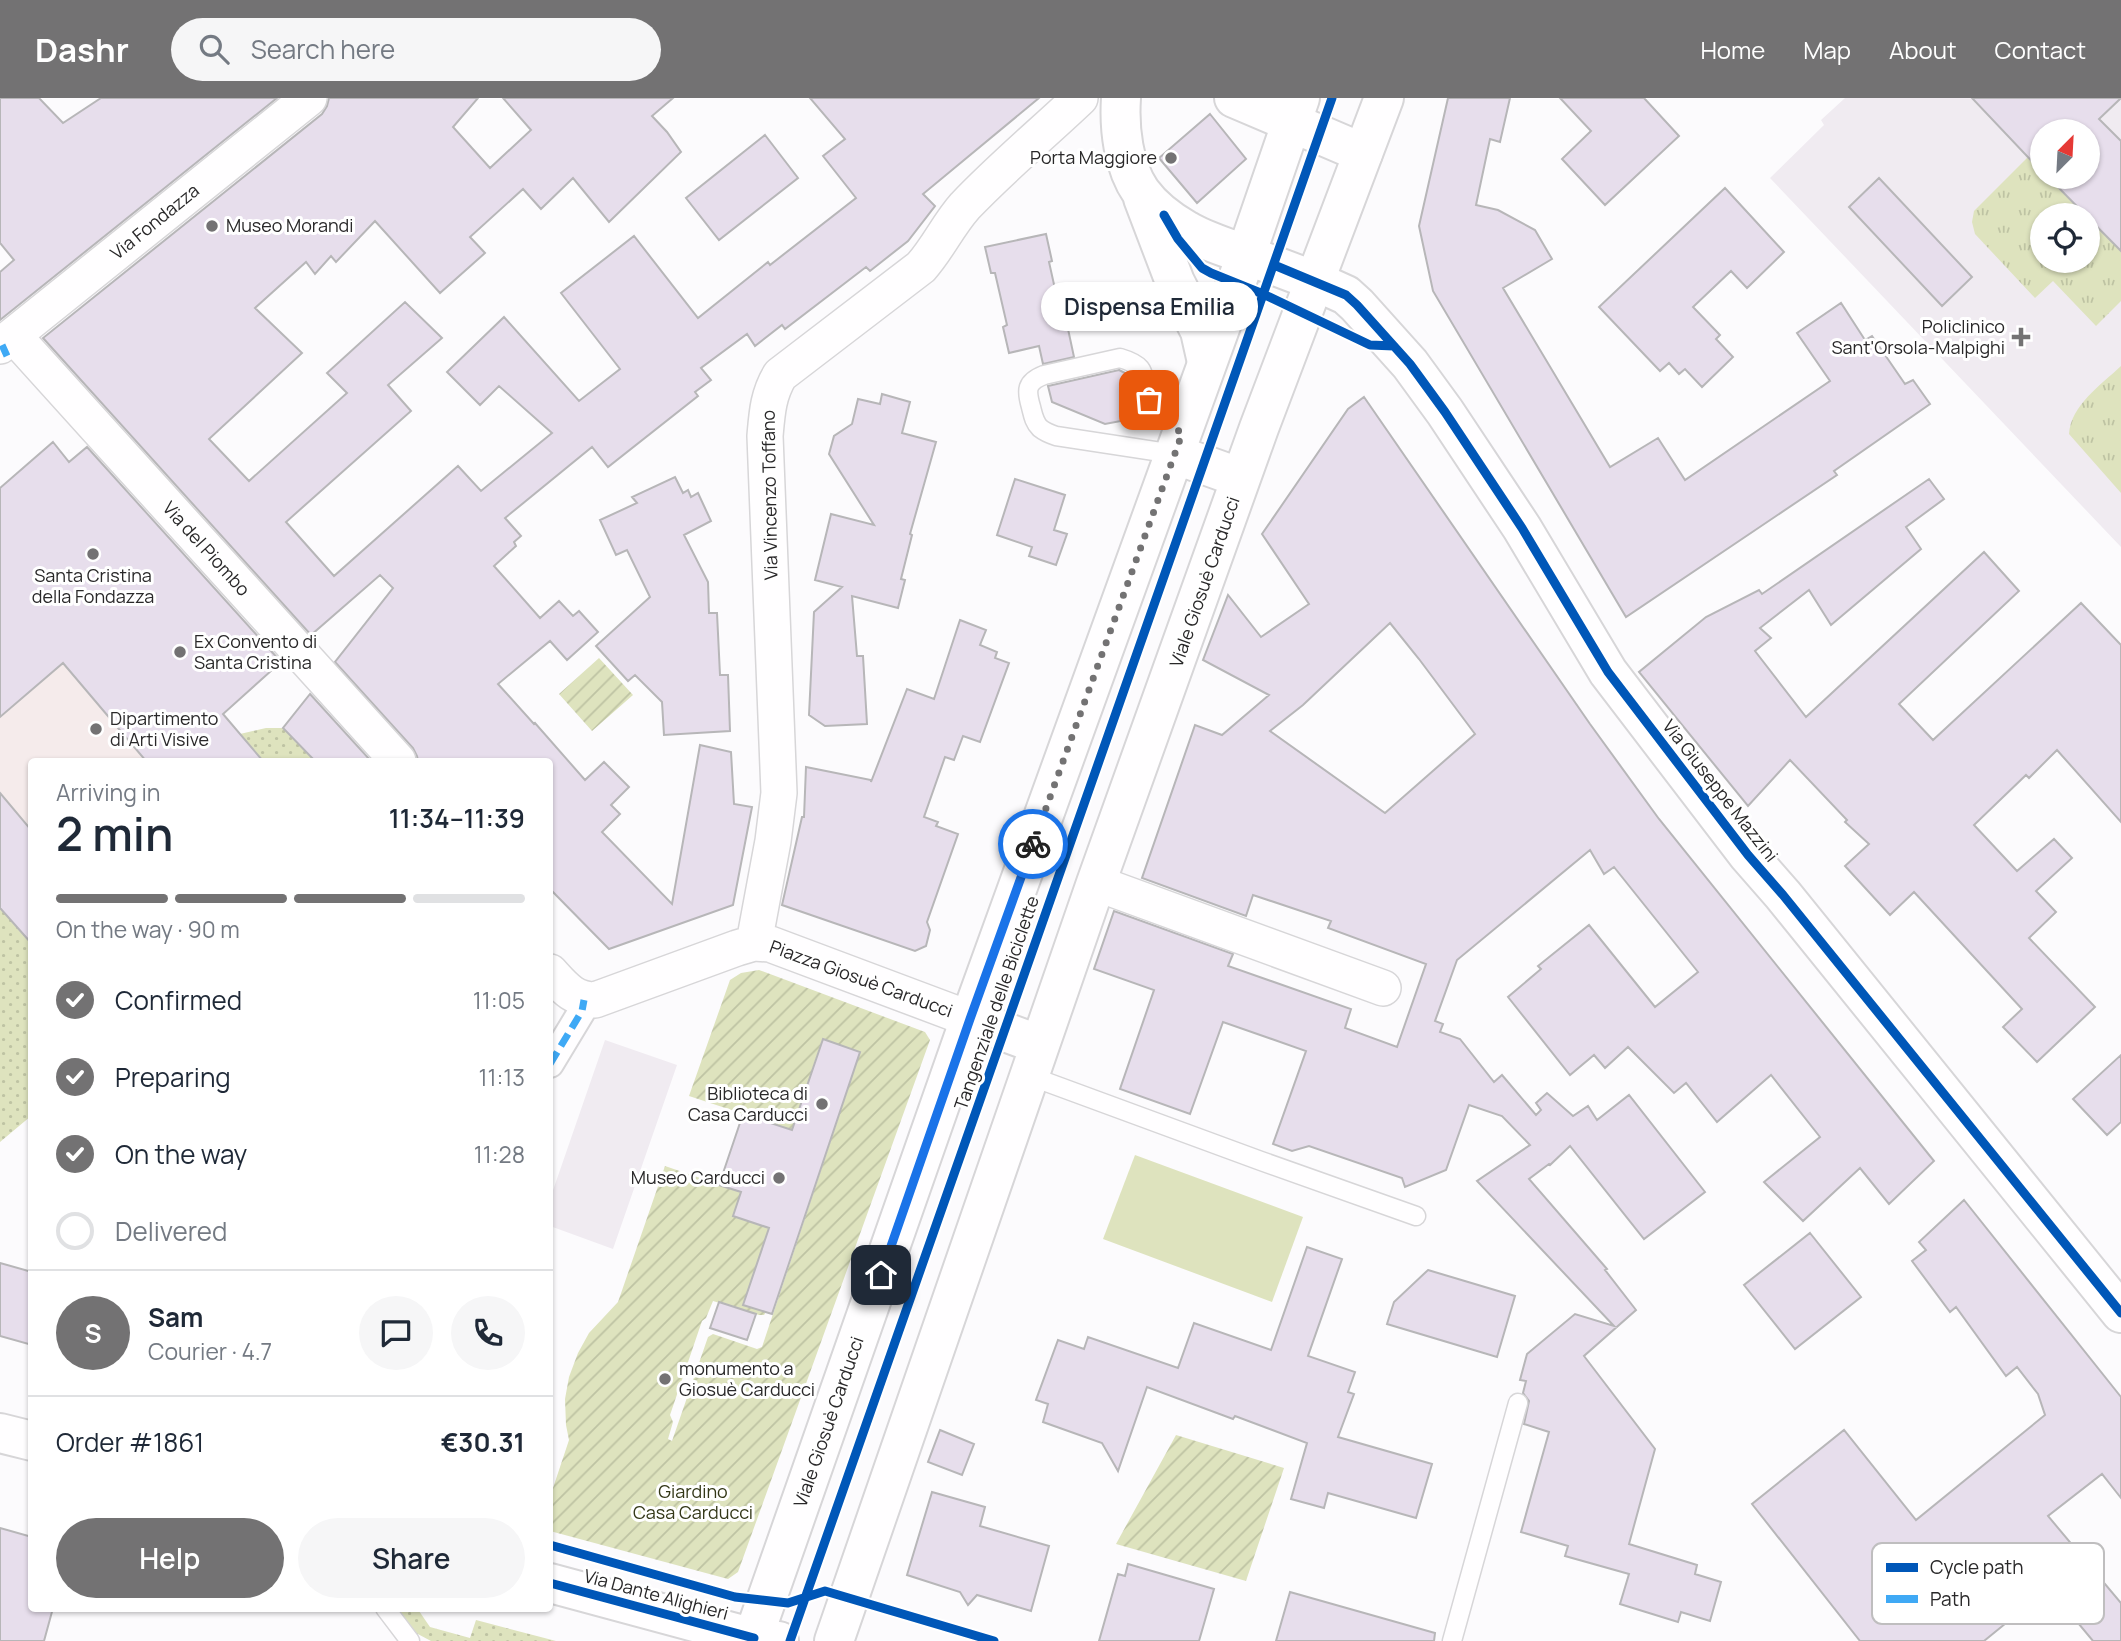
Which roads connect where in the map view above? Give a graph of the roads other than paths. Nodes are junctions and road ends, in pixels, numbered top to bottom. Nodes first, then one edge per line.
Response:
1 (309, 98) edge
2 (1080, 98) edge
3 (1121, 98) edge
4 (1234, 98) edge
5 (1384, 98) edge
6 (1296, 111) edge
7 (1363, 153) junction
8 (1141, 192) junction
9 (1246, 255) junction
10 (1315, 281) junction
11 (6, 346) edge
12 (1207, 362) junction
13 (1178, 444) junction
14 (1241, 478) junction
15 (395, 758) edge
16 (1096, 883) junction
17 (754, 943) junction
18 (553, 974) edge
19 (1383, 988) dead end
20 (583, 1000) junction
21 (970, 1019) junction
22 (553, 1059) edge
23 (1035, 1060) junction
24 (1416, 1216) dead end
25 (2121, 1313) edge
26 (1518, 1403) dead end
27 (0, 1433) edge
28 (28, 1440) edge
29 (553, 1584) edge
30 (388, 1612) edge
31 (704, 1633) edge
32 (762, 1640) edge
33 (410, 1641) edge
34 (834, 1641) edge
35 (1452, 1641) edge

1 - 11 street, Via Fondazza
2 - 17 street, Via Vincenzo Toffano
3 - 8 main road
4 - 6 main road
5 - 7 main road, Viale Giosuè Carducci
6 - 7 main road
6 - 9 main road, Viale Giosuè Carducci
7 - 10 main road, Viale Giosuè Carducci
8 - 9 main road, Via Giuseppe Mazzini
8 - 12 main road
9 - 10 main road, Via Giuseppe Mazzini
9 - 12 main road, Viale Giosuè Carducci
10 - 14 main road, Viale Giosuè Carducci
10 - 25 main road, Via Giuseppe Mazzini
11 - 15 street, Via del Piombo
12 - 13 main road, Viale Giosuè Carducci
13 - 13 lane
13 - 14 main road
13 - 21 main road, Viale Giosuè Carducci
14 - 16 main road, Viale Giosuè Carducci
16 - 19 street
16 - 23 main road, Viale Giosuè Carducci
17 - 20 street, Piazza Giosuè Carducci
17 - 21 street, Piazza Giosuè Carducci
18 - 20 street
20 - 22 street
21 - 23 main road
21 - 32 main road, Viale Giosuè Carducci
23 - 24 lane
23 - 34 main road, Viale Giosuè Carducci
26 - 35 lane
27 - 28 main road
29 - 31 main road, Via Dante Alighieri
30 - 33 lane
31 - 32 main road, Via Dante Alighieri

